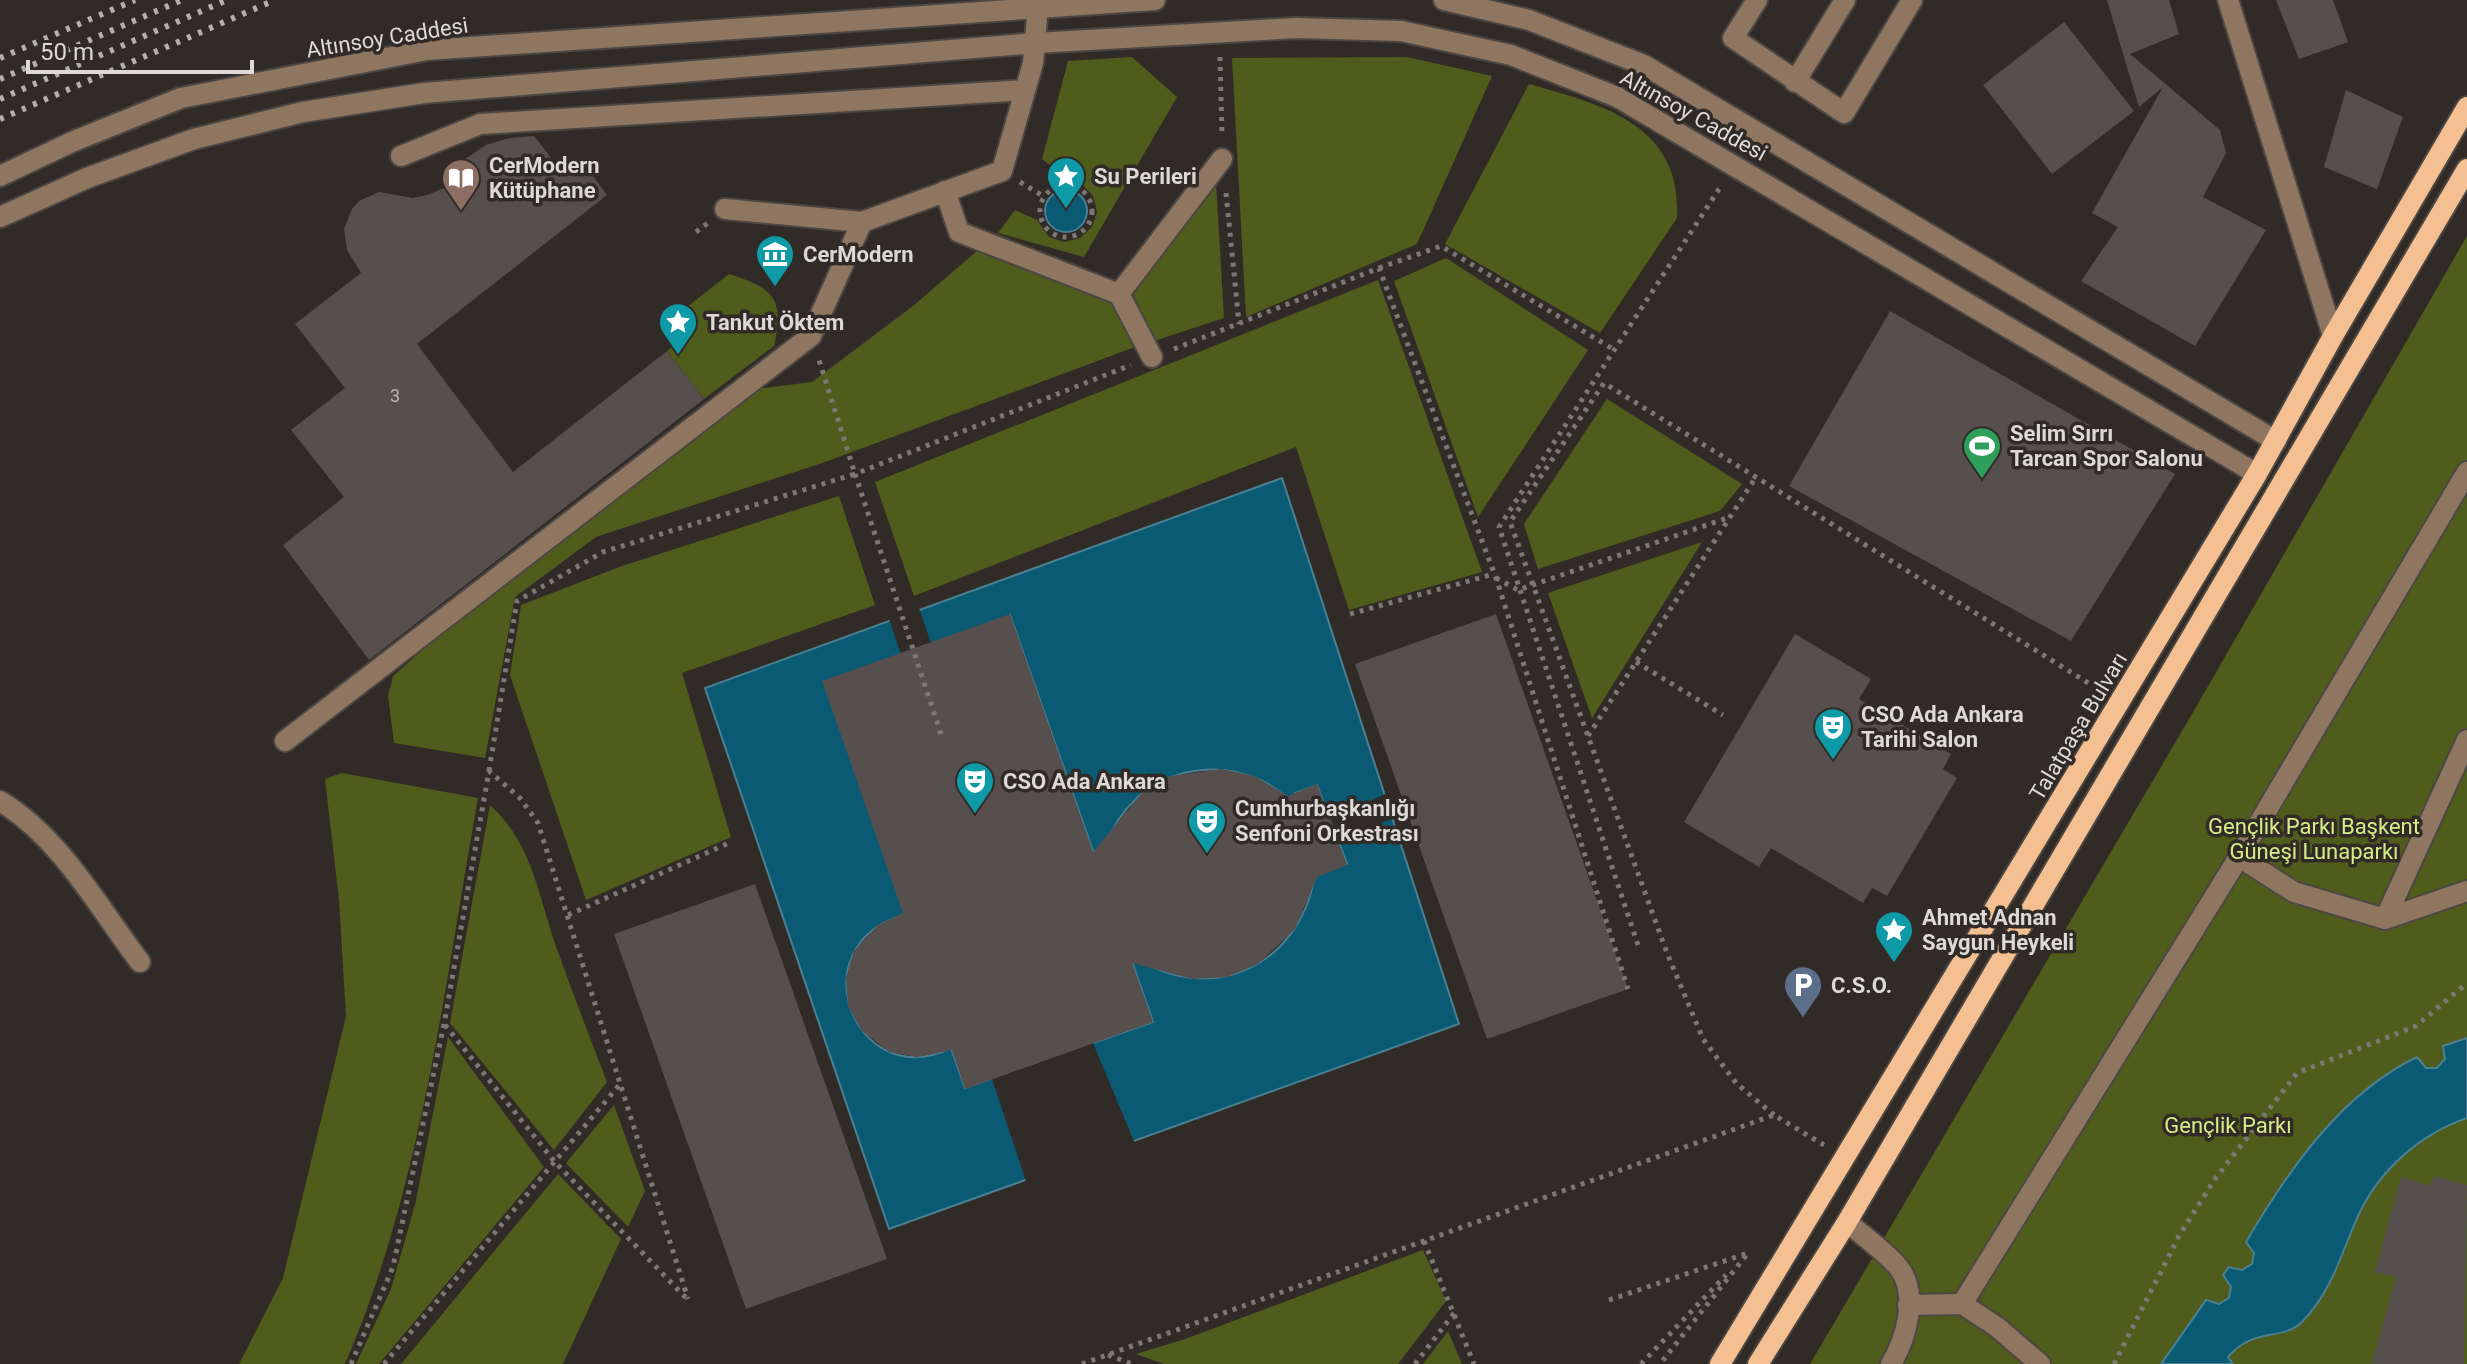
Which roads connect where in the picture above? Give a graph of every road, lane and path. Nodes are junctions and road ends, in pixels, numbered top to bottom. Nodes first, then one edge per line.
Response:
1 (1155, 0) edge
2 (1444, 0) edge
3 (1757, 0) edge
4 (1845, 0) edge
5 (1912, 0) edge
6 (2228, 0) edge
7 (1038, 7) junction
8 (1036, 43) junction
9 (1795, 82) junction
10 (1025, 90) junction
11 (2467, 107) edge
12 (401, 156) dead end
13 (1222, 159) dead end
14 (1734, 165) junction
15 (2467, 169) edge
16 (0, 176) edge
17 (1080, 188) joint
18 (945, 191) junction
19 (725, 209) dead end
20 (0, 217) edge
21 (862, 222) junction
22 (1379, 268) junction
23 (1119, 294) junction
24 (811, 336) junction
25 (2333, 336) junction
26 (1613, 349) junction
27 (1152, 357) junction
28 (2276, 441) junction
29 (2467, 472) edge
30 (855, 474) junction
31 (2257, 474) junction
32 (1756, 477) junction
33 (1731, 516) junction
34 (1495, 576) junction
35 (1533, 585) junction
36 (1518, 590) junction
37 (1350, 614) dead end
38 (1636, 662) junction
39 (2090, 684) dead end
40 (1723, 715) dead end
41 (941, 734) dead end
42 (1588, 736) junction
43 (2467, 740) edge
44 (285, 741) dead end
45 (489, 771) junction
46 (0, 801) edge
47 (731, 842) dead end
48 (2239, 857) junction
49 (2467, 891) edge
50 (568, 915) junction
51 (2385, 919) junction
52 (1638, 945) dead end
53 (140, 962) dead end
54 (2467, 983) edge
55 (1628, 989) dead end
56 (444, 1024) junction
57 (621, 1082) junction
58 (1774, 1115) junction
59 (1845, 1157) junction
60 (554, 1161) junction
61 (1847, 1222) junction
62 (1424, 1241) junction
63 (1748, 1253) junction
64 (1609, 1300) dead end
65 (1962, 1304) junction
66 (1908, 1305) junction
67 (1455, 1312) junction
68 (1107, 1355) junction
69 (351, 1364) edge
70 (384, 1364) edge
71 (1082, 1364) edge
72 (1132, 1364) edge
73 (1415, 1364) edge
74 (1474, 1364) edge
75 (1641, 1364) edge
76 (1660, 1364) edge
77 (1720, 1364) edge
78 (1758, 1364) edge
79 (1891, 1364) edge
80 (2040, 1364) edge
81 (2114, 1364) edge

1 - 7 street, Altınsoy Caddesi
2 - 28 street, Altınsoy Caddesi
3 - 9 street
4 - 9 street
5 - 9 street
6 - 25 street
7 - 8 street
7 - 16 street, Altınsoy Caddesi
8 - 10 street
8 - 14 street, Altınsoy Caddesi
8 - 20 street, Altınsoy Caddesi
10 - 12 street
10 - 18 street
11 - 25 main road, Talatpaşa Bulvarı
13 - 23 street
14 - 26 path
14 - 31 street, Altınsoy Caddesi
15 - 61 main road
17 - 17 path
18 - 21 street
18 - 23 street
19 - 21 street
21 - 24 street
22 - 26 path
22 - 27 path
22 - 34 path
23 - 27 street
24 - 30 path
24 - 44 street
25 - 28 main road, Talatpaşa Bulvarı
26 - 36 path
27 - 30 path
28 - 31 main road, Talatpaşa Bulvarı
29 - 48 street
30 - 41 path
30 - 45 path
31 - 59 main road, Talatpaşa Bulvarı
32 - 33 path
32 - 35 path
32 - 39 path
33 - 35 path
33 - 38 path
34 - 36 path
34 - 37 path
34 - 55 path
35 - 36 path
35 - 42 path
36 - 52 path
38 - 40 path
38 - 42 path
42 - 58 path
43 - 51 street
45 - 50 path
45 - 56 path
46 - 53 street
47 - 50 path
48 - 51 street
48 - 65 street
49 - 51 street
50 - 57 path
54 - 81 path
56 - 60 path
56 - 69 path
57 - 60 path
57 - 60 path
58 - 59 path
58 - 62 path
59 - 77 main road, Talatpaşa Bulvarı
60 - 70 path
61 - 66 street
61 - 78 main road
62 - 67 path
62 - 68 path
63 - 64 path
63 - 75 path
63 - 76 path
65 - 66 street
65 - 80 street
66 - 79 street
67 - 73 path
67 - 74 path
68 - 71 path
68 - 72 path

